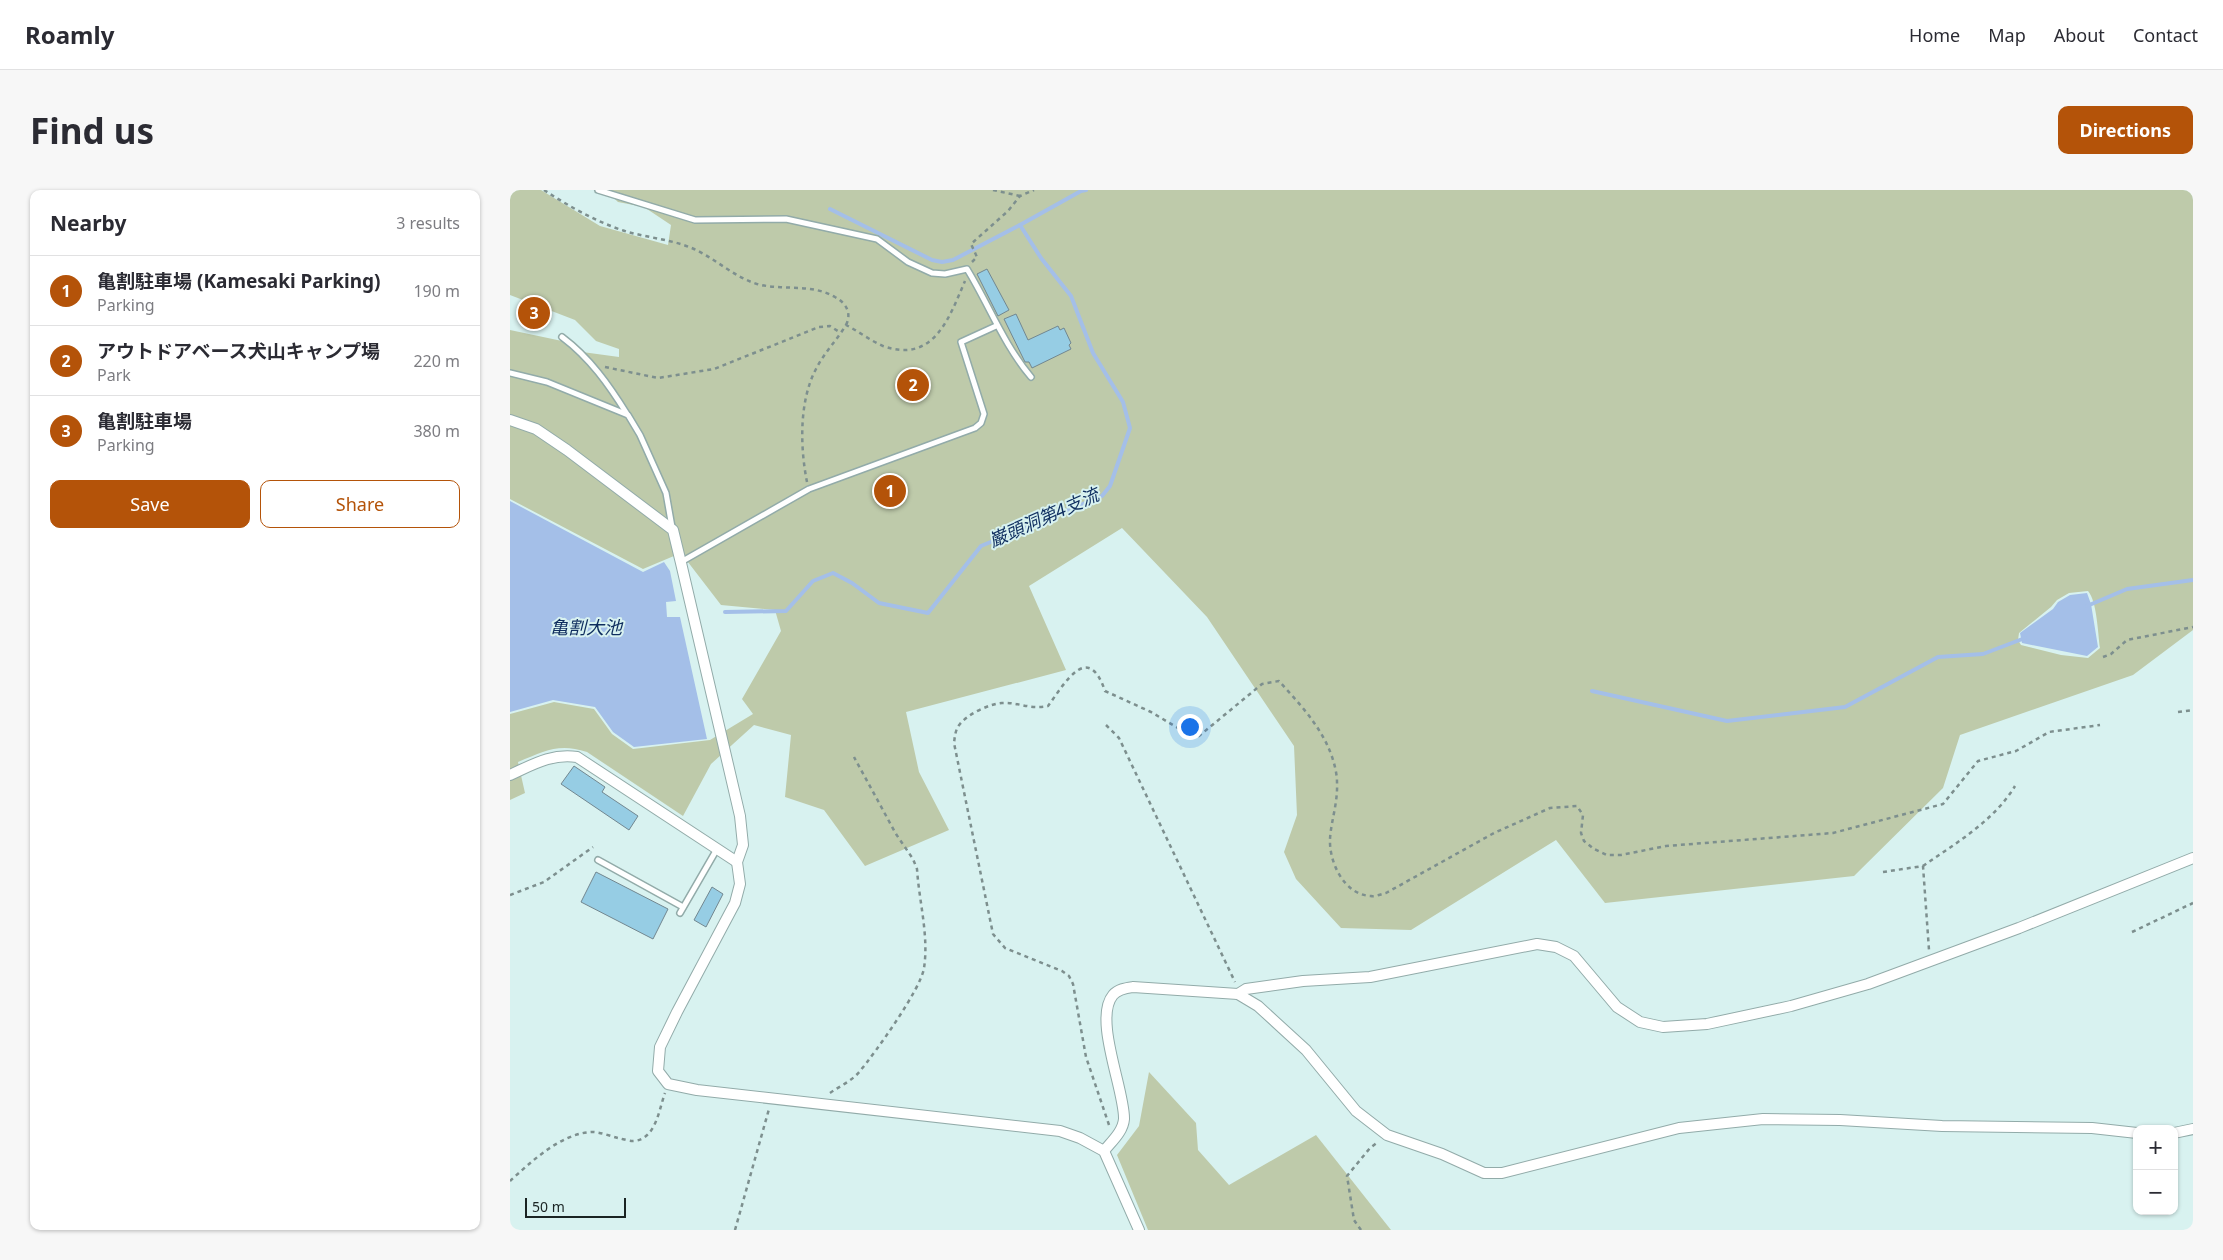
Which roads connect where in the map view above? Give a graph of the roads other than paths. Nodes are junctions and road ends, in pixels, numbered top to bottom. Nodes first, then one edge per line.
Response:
1 (598, 190) edge
2 (996, 326) junction
3 (562, 337) dead end
4 (510, 374) edge
5 (1031, 377) dead end
6 (628, 415) junction
7 (510, 420) edge
8 (673, 530) junction
9 (681, 562) junction
10 (510, 775) edge
11 (717, 848) junction
12 (2193, 858) edge
13 (598, 860) dead end
14 (737, 862) junction
15 (683, 907) junction
16 (680, 913) dead end
17 (1238, 994) junction
18 (2193, 1129) edge
19 (2178, 1132) edge
20 (2133, 1133) edge
21 (1104, 1151) junction
22 (1138, 1230) edge

1 - 2 lane
2 - 5 lane
2 - 9 lane
3 - 6 lane
4 - 6 lane
6 - 8 lane
7 - 8 street
8 - 9 street
9 - 14 street
10 - 11 street
11 - 14 street
11 - 15 lane
12 - 17 street
13 - 15 lane
14 - 21 street
15 - 16 lane
17 - 20 street
17 - 21 street
18 - 19 street
21 - 22 street

